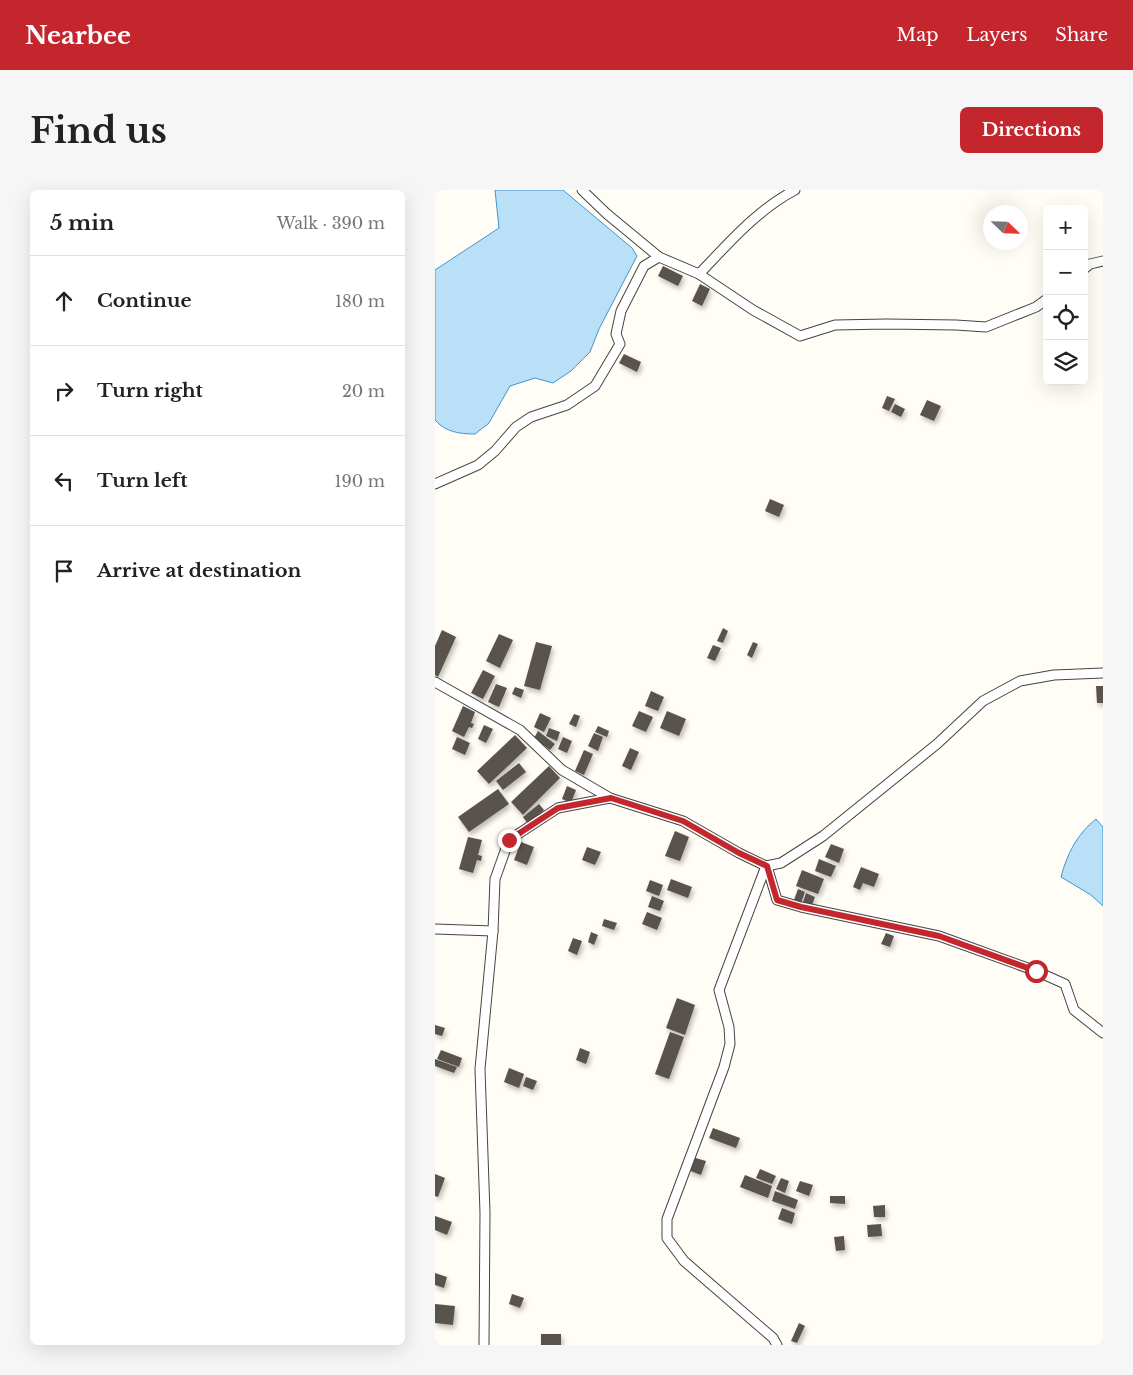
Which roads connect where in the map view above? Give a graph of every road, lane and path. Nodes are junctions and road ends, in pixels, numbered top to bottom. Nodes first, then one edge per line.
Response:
1 (582, 190) edge
2 (795, 190) edge
3 (659, 257) junction
4 (1103, 261) edge
5 (1088, 266) edge
6 (699, 274) junction
7 (1043, 302) edge
8 (435, 484) edge
9 (1103, 674) edge
10 (435, 682) edge
11 (611, 798) junction
12 (767, 866) junction
13 (435, 929) edge
14 (493, 931) junction
15 (1103, 1032) edge
16 (484, 1345) edge
17 (777, 1345) edge

1 - 3 street
2 - 6 street
3 - 6 street
3 - 8 street
4 - 5 street
6 - 7 street
9 - 12 street
10 - 11 street
11 - 12 street
11 - 14 street
12 - 15 street
12 - 17 street
13 - 14 street
14 - 16 street

